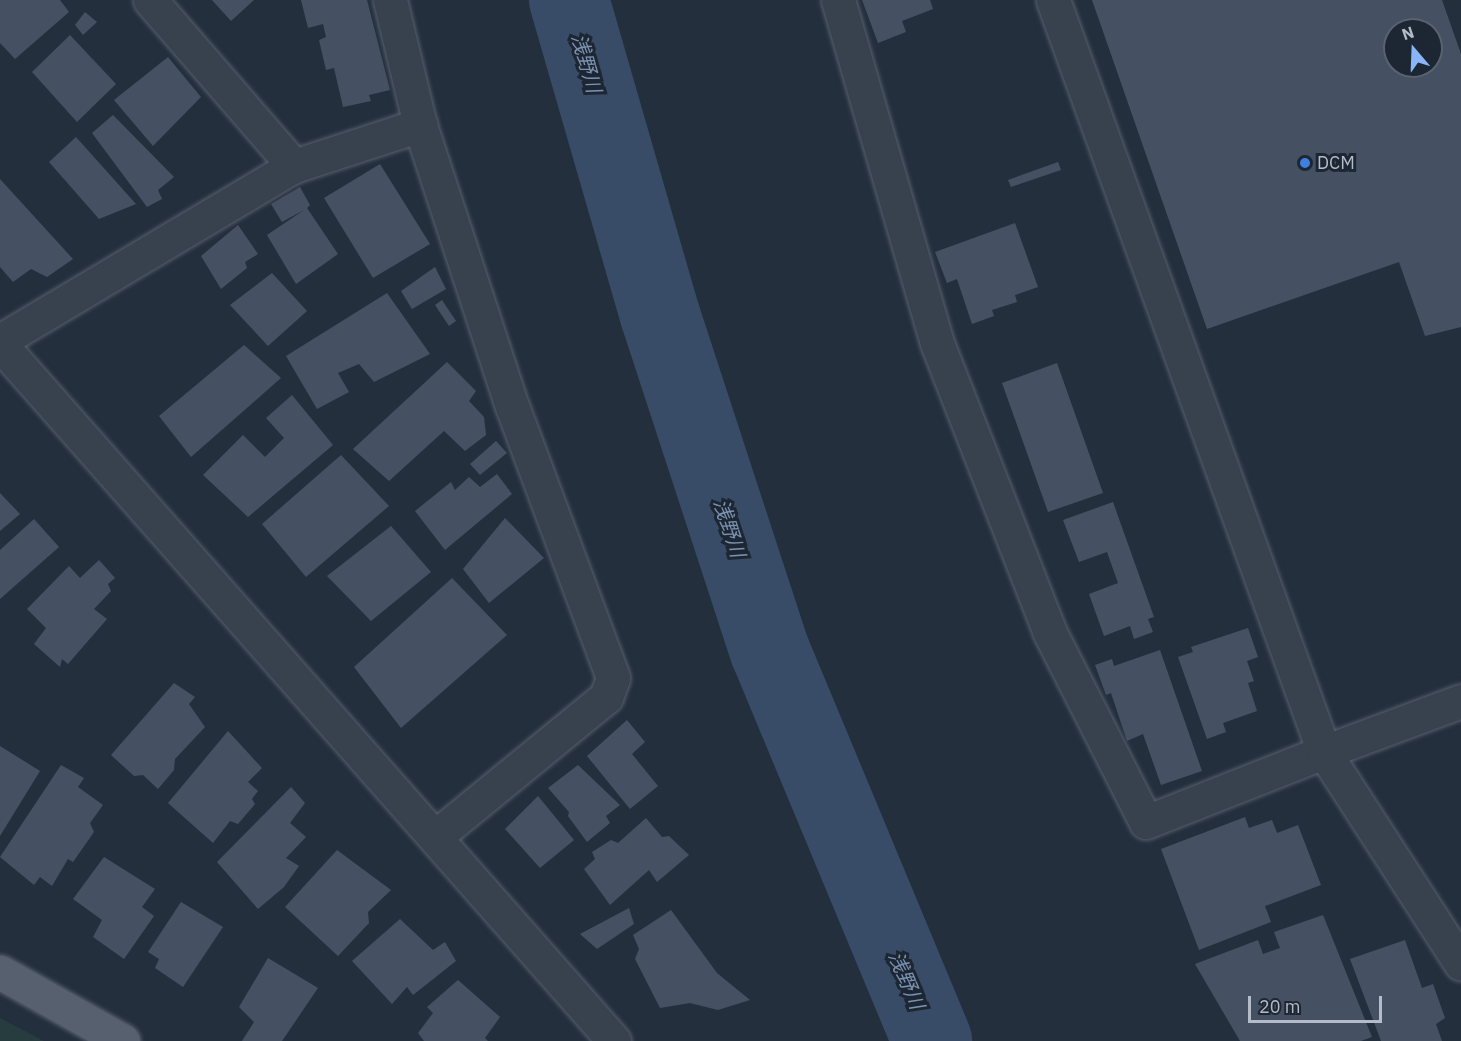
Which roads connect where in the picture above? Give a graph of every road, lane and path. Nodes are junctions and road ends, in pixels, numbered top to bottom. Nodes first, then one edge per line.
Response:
1 (150, 0) edge
2 (390, 0) edge
3 (838, 0) edge
4 (1053, 0) edge
5 (420, 125) junction
6 (294, 165) junction
7 (0, 343) edge
8 (1461, 701) edge
9 (1324, 752) junction
10 (435, 837) junction
11 (1461, 964) edge
12 (0, 972) edge
13 (123, 1041) edge
14 (614, 1041) edge

1 - 6 street
2 - 5 street
3 - 9 street
4 - 9 street
5 - 6 street
5 - 10 street
6 - 7 street
7 - 10 street
8 - 9 street
9 - 11 street
10 - 14 street
12 - 13 main road

